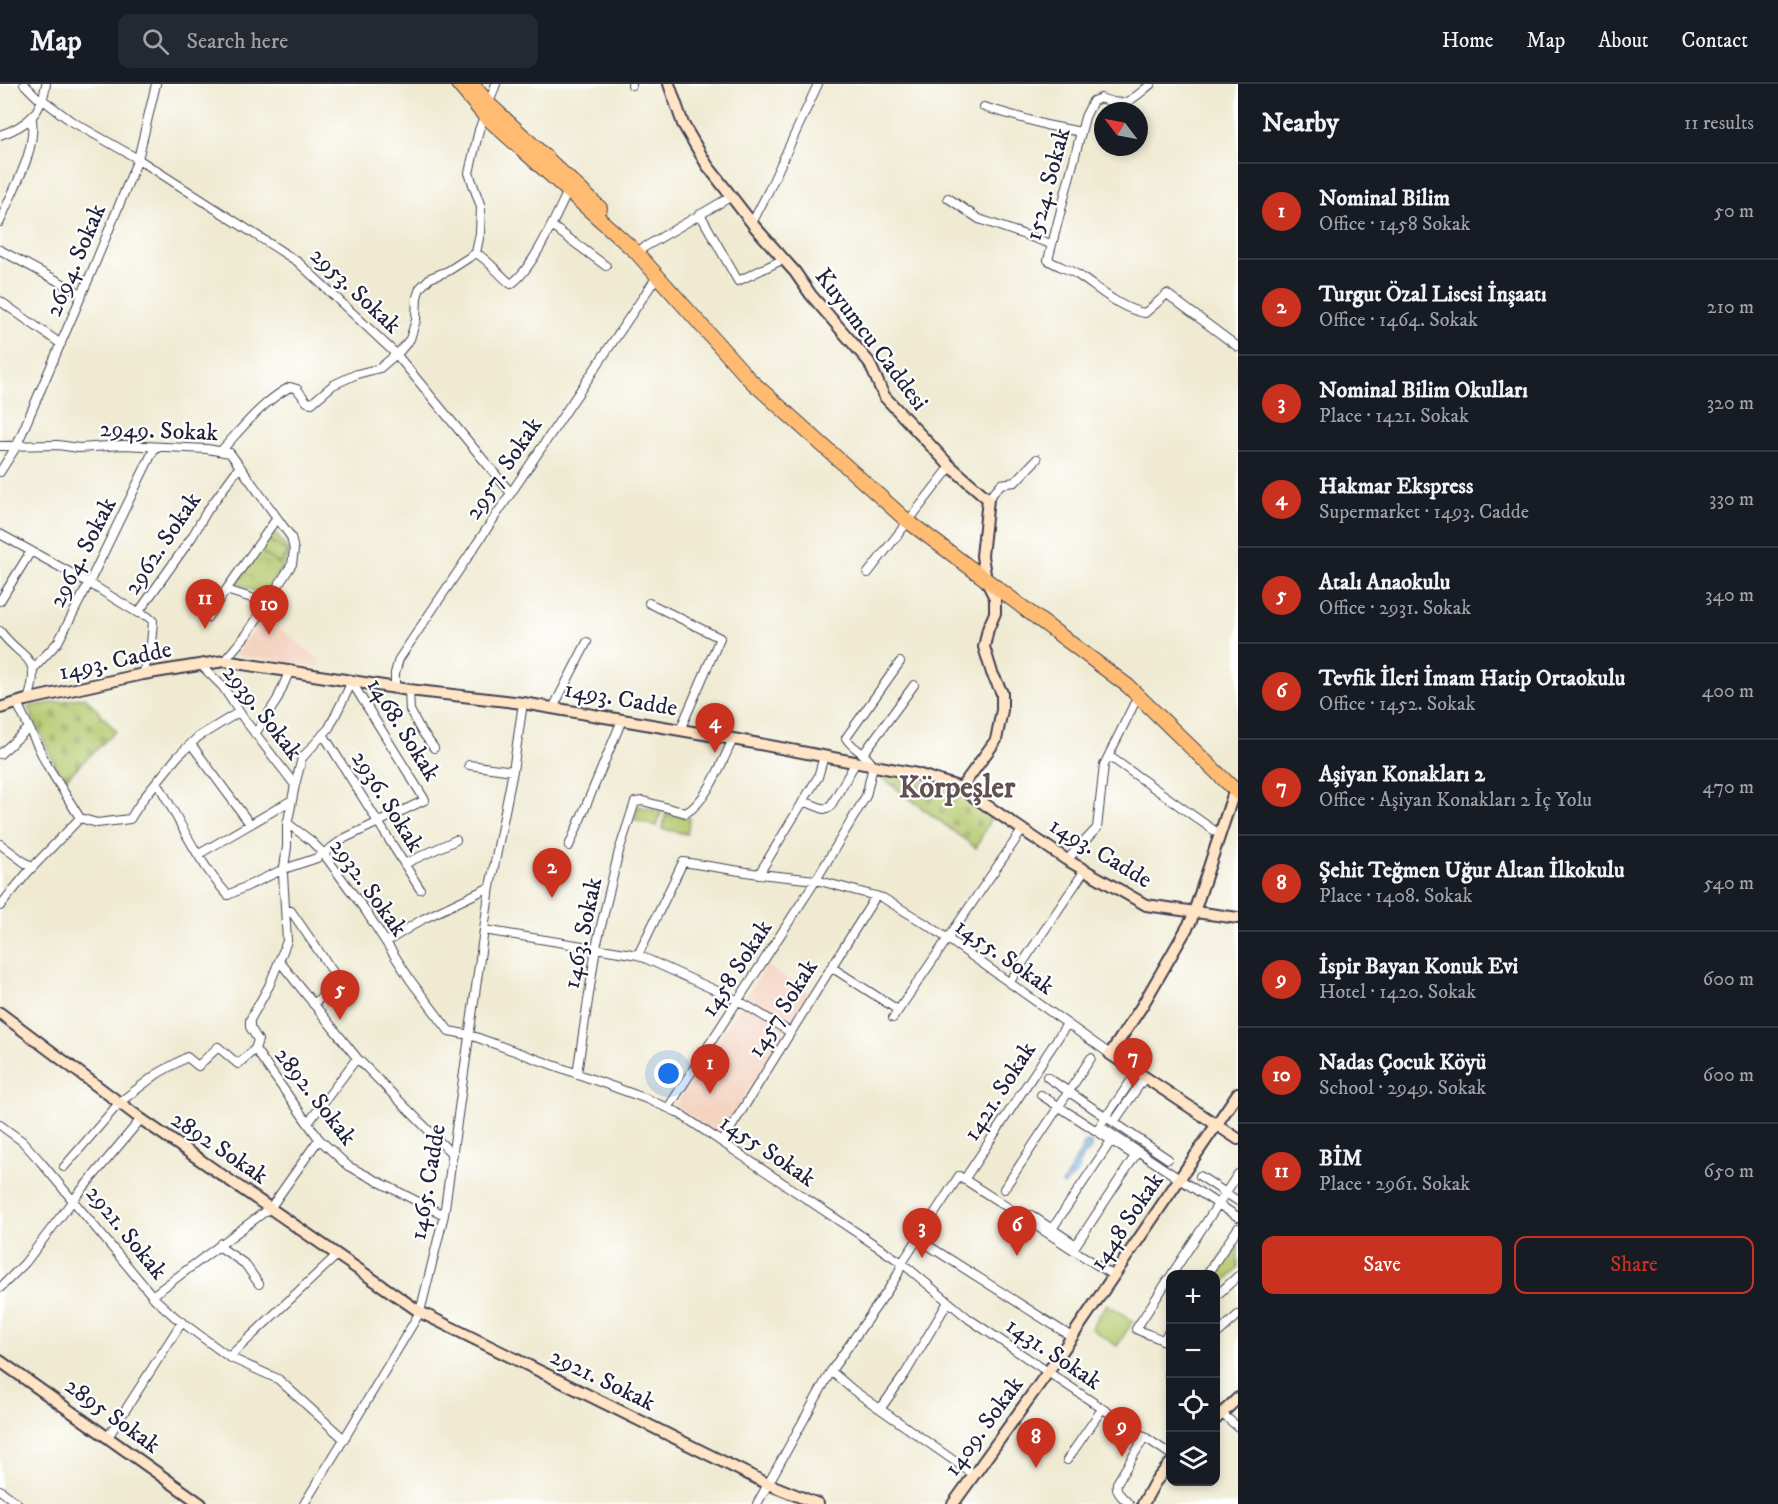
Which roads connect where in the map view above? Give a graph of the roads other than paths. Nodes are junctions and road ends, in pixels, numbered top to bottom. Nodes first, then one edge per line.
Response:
1 (24, 84) edge
2 (46, 84) edge
3 (156, 84) edge
4 (458, 84) edge
5 (472, 84) edge
6 (496, 84) edge
7 (669, 84) edge
8 (818, 84) edge
9 (1151, 84) edge
10 (43, 100) junction
11 (984, 107) dead end
12 (487, 110) junction
13 (32, 119) junction
14 (1081, 132) junction
15 (0, 135) edge
16 (138, 159) junction
17 (568, 191) junction
18 (732, 196) junction
19 (948, 198) dead end
20 (700, 214) junction
21 (0, 222) edge
22 (752, 223) junction
23 (552, 226) junction
24 (1051, 244) junction
25 (0, 250) edge
26 (638, 250) junction
27 (476, 253) junction
28 (784, 259) junction
29 (606, 266) dead end
30 (658, 275) junction
31 (82, 294) junction
32 (0, 301) edge
33 (60, 344) junction
34 (1238, 347) edge
35 (396, 354) junction
36 (0, 446) edge
37 (16, 447) junction
38 (155, 447) junction
39 (221, 451) junction
40 (1038, 459) dead end
41 (240, 466) junction
42 (951, 466) junction
43 (0, 472) edge
44 (510, 492) junction
45 (988, 498) junction
46 (277, 518) junction
47 (909, 519) junction
48 (0, 534) edge
49 (31, 551) junction
50 (868, 573) dead end
51 (985, 575) junction
52 (89, 583) junction
53 (226, 590) junction
54 (0, 601) edge
55 (268, 603) junction
56 (649, 603) dead end
57 (138, 613) junction
58 (207, 618) dead end
59 (0, 631) edge
60 (587, 642) dead end
61 (224, 661) junction
62 (900, 662) dead end
63 (200, 664) junction
64 (34, 668) junction
65 (290, 670) junction
66 (143, 674) junction
67 (350, 680) junction
68 (914, 685) dead end
69 (395, 688) junction
70 (409, 690) junction
71 (1138, 696) junction
72 (23, 701) junction
73 (523, 703) junction
74 (0, 708) edge
75 (554, 708) junction
76 (240, 712) junction
77 (622, 720) junction
78 (28, 729) junction
79 (680, 730) junction
80 (255, 734) junction
81 (323, 734) junction
82 (733, 739) junction
83 (191, 744) junction
84 (434, 748) dead end
85 (864, 753) junction
86 (0, 754) edge
87 (824, 756) junction
88 (1109, 756) junction
89 (856, 762) junction
90 (469, 765) dead end
91 (873, 766) junction
92 (513, 771) junction
93 (157, 782) junction
94 (295, 785) junction
95 (961, 788) junction
96 (1237, 789) edge
97 (292, 800) junction
98 (803, 801) junction
99 (80, 818) junction
100 (287, 823) junction
101 (379, 823) junction
102 (250, 824) junction
103 (1023, 829) junction
104 (1220, 834) junction
105 (456, 840) dead end
106 (0, 844) edge
107 (569, 846) dead end
108 (199, 854) junction
109 (323, 854) junction
110 (1067, 860) junction
111 (404, 864) junction
112 (32, 868) junction
113 (284, 868) junction
114 (1085, 870) junction
115 (759, 874) junction
116 (816, 880) junction
117 (490, 887) junction
118 (420, 889) dead end
119 (876, 896) junction
120 (0, 906) edge
121 (285, 909) junction
122 (1194, 912) junction
123 (1238, 918) edge
124 (484, 930) junction
125 (946, 938) junction
126 (386, 942) junction
127 (596, 947) junction
128 (638, 955) junction
129 (280, 962) junction
130 (831, 967) junction
131 (1009, 983) junction
132 (738, 1001) junction
133 (313, 1004) junction
134 (0, 1013) edge
135 (1067, 1024) junction
136 (790, 1032) junction
137 (470, 1035) junction
138 (255, 1049) junction
139 (1110, 1054) junction
140 (357, 1058) junction
141 (1091, 1058) dead end
142 (576, 1074) junction
143 (1141, 1074) junction
144 (1047, 1077) dead end
145 (1069, 1092) junction
146 (1238, 1093) edge
147 (1041, 1095) dead end
148 (120, 1102) junction
149 (1059, 1107) junction
150 (668, 1108) junction
151 (1106, 1117) junction
152 (141, 1119) junction
153 (1114, 1122) junction
154 (308, 1123) junction
155 (1217, 1125) junction
156 (0, 1126) edge
157 (1098, 1129) junction
158 (320, 1139) junction
159 (1238, 1139) edge
160 (1111, 1141) junction
161 (722, 1142) junction
162 (453, 1155) junction
163 (1168, 1159) dead end
164 (63, 1167) dead end
165 (1238, 1174) edge
166 (1175, 1176) dead end
167 (1200, 1176) dead end
168 (962, 1178) junction
169 (1187, 1184) dead end
170 (1004, 1189) dead end
171 (1226, 1193) junction
172 (74, 1199) junction
173 (1238, 1201) edge
174 (1218, 1205) junction
175 (271, 1207) junction
176 (444, 1215) junction
177 (1031, 1215) dead end
178 (1238, 1217) edge
179 (1238, 1228) edge
180 (1052, 1229) junction
181 (918, 1239) junction
182 (221, 1243) junction
183 (337, 1255) junction
184 (902, 1263) junction
185 (1175, 1270) edge
186 (1210, 1270) edge
187 (1114, 1276) junction
188 (1238, 1276) edge
189 (259, 1284) dead end
190 (1166, 1284) edge
191 (0, 1288) edge
192 (1220, 1292) edge
193 (152, 1296) junction
194 (948, 1302) junction
195 (420, 1312) junction
196 (1238, 1315) edge
197 (182, 1322) junction
198 (1220, 1331) edge
199 (1072, 1337) junction
200 (1166, 1337) edge
201 (229, 1357) junction
202 (0, 1361) edge
203 (831, 1371) junction
204 (1048, 1372) junction
205 (1238, 1398) edge
206 (881, 1408) junction
207 (1102, 1409) junction
208 (1220, 1414) edge
209 (1220, 1417) edge
210 (1238, 1427) edge
211 (108, 1437) junction
212 (1144, 1438) junction
213 (344, 1439) junction
214 (1166, 1452) edge
215 (1067, 1460) dead end
216 (1166, 1469) edge
217 (973, 1474) junction
218 (768, 1484) junction
219 (0, 1490) edge
220 (18, 1504) edge
221 (201, 1504) edge
222 (304, 1504) edge
223 (757, 1504) edge
224 (818, 1504) edge
225 (952, 1504) edge
226 (1129, 1504) edge
227 (1143, 1504) edge

1 - 10 street, 2953. Sokak
2 - 10 street
3 - 16 street, 2694. Sokak
4 - 12 highway
5 - 12 highway
6 - 12 street
7 - 18 street, Kuyumcu Caddesi
8 - 22 street
9 - 14 street, 1524. Sokak
10 - 13 street
10 - 16 street, 2953. Sokak
11 - 14 street
12 - 17 highway
12 - 26 highway
12 - 27 street
13 - 15 street
13 - 21 street
14 - 24 street, 1524. Sokak
16 - 31 street, 2694. Sokak
16 - 35 street, 2953. Sokak
17 - 23 street
17 - 26 highway
18 - 20 street
18 - 22 street, Kuyumcu Caddesi
19 - 24 street
20 - 26 street
20 - 28 street
22 - 28 street, Kuyumcu Caddesi
23 - 27 street
23 - 29 street
24 - 34 street, 1524. Sokak
25 - 31 street
26 - 30 highway
26 - 47 highway
27 - 35 street
28 - 42 street, Kuyumcu Caddesi
30 - 44 street, 2957. Sokak
30 - 47 highway
31 - 33 street, 2694. Sokak
32 - 33 street
33 - 37 street, 2694. Sokak
35 - 39 street
35 - 44 street, 2953. Sokak
36 - 37 street, 2949. Sokak
37 - 38 street, 2949. Sokak
37 - 43 street
38 - 39 street, 2949. Sokak
38 - 52 street, 2964. Sokak
39 - 41 street, 2949. Sokak
40 - 45 street
41 - 46 street, 2949. Sokak
41 - 57 street, 2962. Sokak
42 - 45 street, Kuyumcu Caddesi
42 - 47 street
44 - 69 street, 2957. Sokak
45 - 51 street
46 - 53 street
46 - 55 street, 2949. Sokak
47 - 50 street
47 - 51 highway
48 - 49 street
49 - 52 street
49 - 54 street
51 - 71 highway
51 - 95 street
51 - 96 highway
52 - 57 street
52 - 64 street, 2964. Sokak
53 - 55 street
53 - 58 street
55 - 61 street, 2949. Sokak
56 - 79 street
57 - 66 street, 2962. Sokak
59 - 64 street
60 - 75 street
61 - 63 street, 1493. Cadde
61 - 65 street, 1493. Cadde
62 - 85 street
63 - 66 street, 1493. Cadde
63 - 76 street, 2939. Sokak
64 - 72 street
65 - 67 street, 1493. Cadde
65 - 80 street
66 - 72 street, 1493. Cadde
67 - 69 street, 1493. Cadde
67 - 81 street
67 - 101 street, 1468. Sokak
68 - 85 street
69 - 70 street, 1493. Cadde
70 - 73 street, 1493. Cadde
70 - 84 street
71 - 88 street
71 - 96 highway
72 - 74 street, 1493. Cadde
72 - 78 street
73 - 75 street, 1493. Cadde
73 - 92 street, 1465. Cadde
75 - 77 street, 1493. Cadde
76 - 80 street, 2939. Sokak
76 - 83 street
77 - 79 street, 1493. Cadde
77 - 107 street
78 - 86 street
78 - 99 street
79 - 82 street, 1493. Cadde
80 - 94 street, 2939. Sokak
81 - 94 street
81 - 101 street, 2936. Sokak
82 - 87 street, 1493. Cadde
82 - 127 street, 1463. Sokak
83 - 93 street
83 - 102 street
85 - 91 street
87 - 89 street, 1493. Cadde
87 - 98 street
88 - 104 street
88 - 110 street
89 - 91 street, 1493. Cadde
89 - 98 street
90 - 92 street
91 - 95 street, 1493. Cadde
91 - 116 street, 1458 Sokak
92 - 117 street, 1465. Cadde
93 - 99 street
93 - 108 street
94 - 97 street
95 - 103 street, 1493. Cadde
96 - 104 street
97 - 100 street
97 - 102 street
98 - 115 street
99 - 112 street
100 - 109 street, 2932. Sokak
100 - 113 street
101 - 109 street
101 - 111 street, 2936. Sokak
102 - 108 street
103 - 110 street, 1493. Cadde
103 - 125 street
104 - 122 street
105 - 111 street
106 - 112 street
108 - 113 street
109 - 113 street
109 - 126 street, 2932. Sokak
110 - 114 street, 1493. Cadde
111 - 118 street, 2936. Sokak
112 - 120 street
113 - 121 street
114 - 122 street, 1493. Cadde
114 - 131 street
115 - 116 street, 1455. Sokak
115 - 128 street, 1455. Sokak
116 - 119 street, 1455. Sokak
116 - 132 street, 1458 Sokak
117 - 124 street, 1465. Cadde
117 - 126 street
119 - 125 street, 1455. Sokak
119 - 130 street, 1457 Sokak
121 - 129 street
121 - 133 street
122 - 123 street, 1493. Cadde
122 - 139 street
124 - 127 street
124 - 137 street, 1465. Cadde
125 - 130 street
125 - 131 street, 1455. Sokak
126 - 137 street, 2932. Sokak
127 - 128 street
127 - 142 street, 1463. Sokak
128 - 132 street
129 - 133 street
129 - 138 street
130 - 136 street, 1457 Sokak
131 - 135 street, 1455. Sokak
132 - 136 street
132 - 150 street, 1458 Sokak
133 - 140 street
134 - 148 street, 2892 Sokak
135 - 139 street, 1455. Sokak
135 - 168 street, 1421. Sokak
136 - 161 street, 1457 Sokak
137 - 142 street, 1455 Sokak
137 - 162 street, 1465. Cadde
138 - 148 street
138 - 154 street, 2892. Sokak
139 - 143 street
140 - 154 street
140 - 162 street
141 - 145 street
142 - 150 street, 1455 Sokak
143 - 151 street
143 - 153 street
143 - 155 street
144 - 145 street
145 - 149 street
145 - 151 street
146 - 155 street, 1448 Sokak
147 - 149 street
148 - 152 street, 2892 Sokak
148 - 164 street
149 - 157 street
149 - 170 street
150 - 161 street, 1455 Sokak
151 - 153 street
151 - 157 street
152 - 172 street
152 - 175 street, 2892 Sokak
153 - 163 street
154 - 158 street, 2892. Sokak
155 - 159 street
155 - 187 street, 1448 Sokak
156 - 172 street, 2921. Sokak
157 - 160 street
157 - 166 street
158 - 175 street
158 - 176 street, 2892. Sokak
160 - 180 street
160 - 180 street
161 - 184 street, 1455 Sokak
162 - 176 street, 1465. Cadde
165 - 171 street
167 - 171 street
168 - 181 street, 1421. Sokak
168 - 187 street
169 - 174 street
171 - 173 street
171 - 174 street
172 - 191 street
172 - 193 street, 2921. Sokak
174 - 178 street
174 - 185 street
175 - 182 street
175 - 183 street, 2892 Sokak
176 - 195 street, 1465. Cadde
177 - 180 street
179 - 186 street
181 - 184 street, 1421. Sokak
181 - 199 street
182 - 189 street
182 - 193 street
183 - 195 street, 2892 Sokak
183 - 201 street
184 - 194 street, 1455 Sokak
184 - 203 street, 1421. Sokak
187 - 199 street, 1448 Sokak
188 - 192 street
190 - 200 street
193 - 197 street, 2921. Sokak
194 - 204 street, 1431. Sokak
194 - 206 street
195 - 213 street, 1465. Cadde
195 - 218 street, 2921. Sokak
196 - 198 street
197 - 201 street, 2921. Sokak
197 - 211 street
199 - 204 street, 1448 Sokak
201 - 213 street
202 - 211 street, 2895 Sokak
203 - 206 street
203 - 218 street
204 - 207 street, 1431. Sokak
204 - 217 street, 1409. Sokak
205 - 208 street
206 - 217 street
207 - 212 street, 1431. Sokak
207 - 215 street
209 - 210 street
211 - 221 street, 2895 Sokak
212 - 214 street, 1431. Sokak
212 - 226 street
213 - 222 street, 1465. Cadde
216 - 227 street
217 - 225 street, 1409. Sokak
218 - 223 street
218 - 224 street, 2921. Sokak
219 - 220 street

